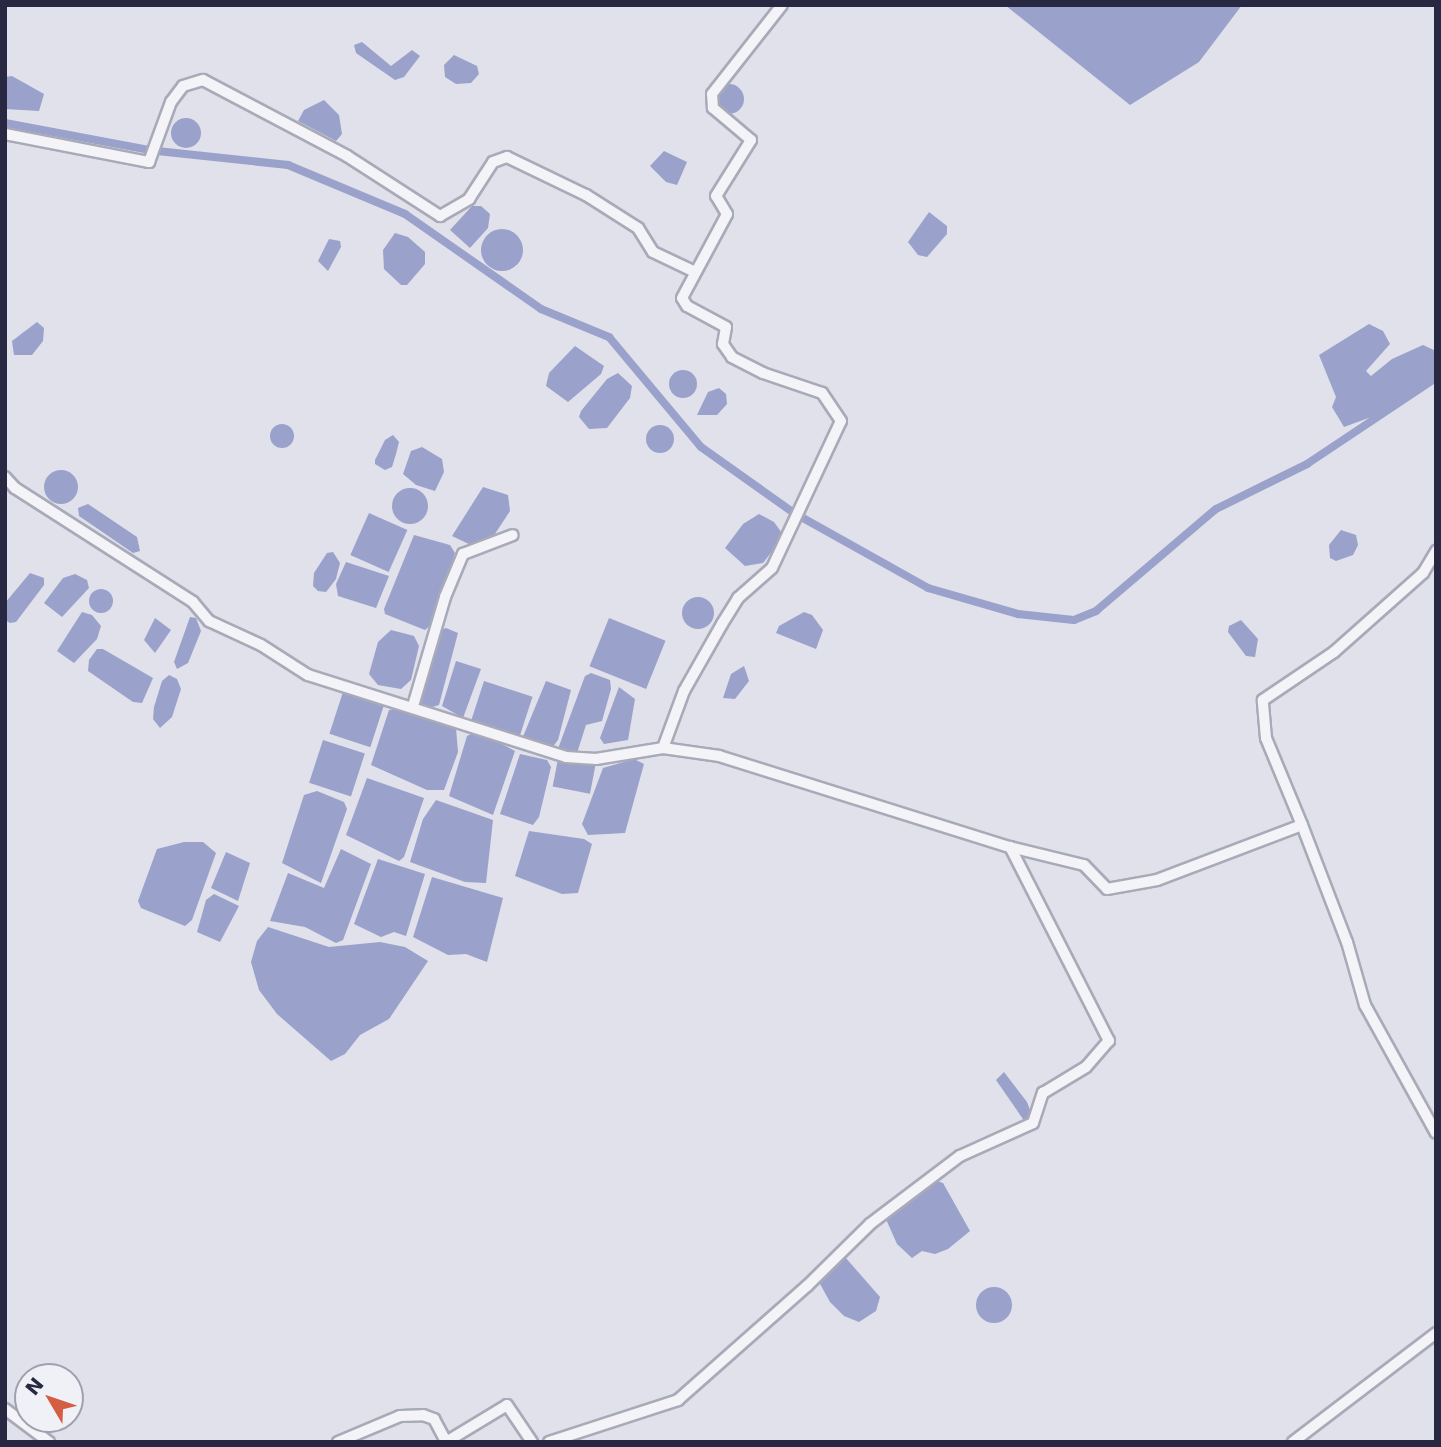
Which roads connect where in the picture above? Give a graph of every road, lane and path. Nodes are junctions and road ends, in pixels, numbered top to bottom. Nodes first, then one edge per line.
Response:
1 (782, 5) edge
2 (5, 134) edge
3 (693, 271) junction
4 (5, 477) edge
5 (513, 535) dead end
6 (1436, 551) edge
7 (413, 706) junction
8 (663, 748) junction
9 (1302, 825) junction
10 (1010, 847) junction
11 (1436, 1133) edge
12 (1436, 1333) edge
13 (5, 1409) edge
14 (48, 1442) edge
15 (338, 1442) edge
16 (532, 1442) edge
17 (549, 1442) edge
18 (1293, 1442) edge

1 - 3 street
2 - 3 street
3 - 8 street
4 - 7 street
5 - 7 street
6 - 9 street
7 - 8 street
8 - 10 street
9 - 10 street
9 - 11 street
10 - 17 street
12 - 18 street
13 - 14 street
15 - 16 street

